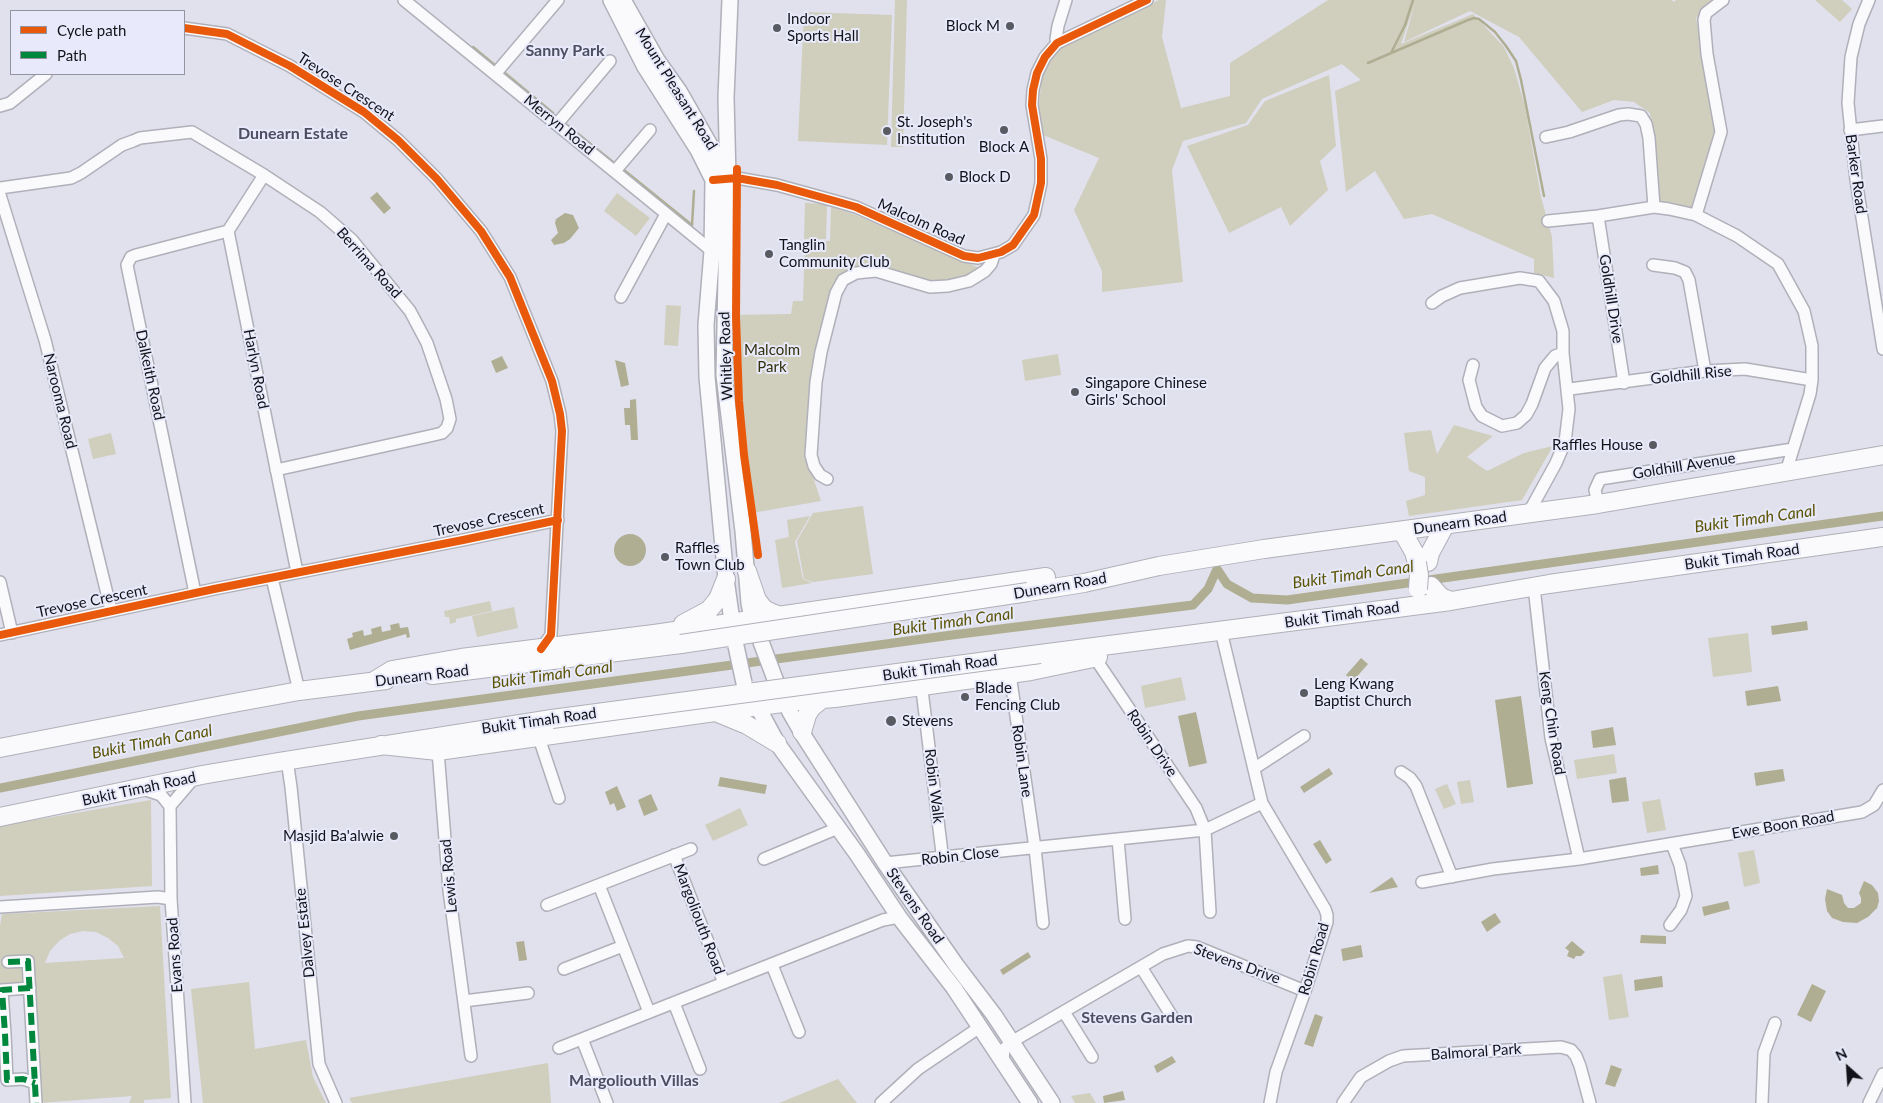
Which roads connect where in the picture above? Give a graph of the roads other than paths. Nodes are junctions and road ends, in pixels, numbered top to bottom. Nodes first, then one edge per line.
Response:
1 (404, 0) edge
2 (558, 0) edge
3 (611, 0) edge
4 (623, 0) edge
5 (730, 0) edge
6 (1066, 0) edge
7 (1147, 0) edge
8 (1723, 0) edge
9 (1869, 0) edge
10 (185, 28) edge
11 (1057, 43) junction
12 (610, 61) dead end
13 (496, 73) junction
14 (45, 75) edge
15 (0, 106) edge
16 (557, 124) junction
17 (1883, 126) edge
18 (650, 130) dead end
19 (1850, 130) junction
20 (1546, 137) dead end
21 (615, 171) junction
22 (264, 175) junction
23 (728, 178) junction
24 (713, 180) junction
25 (0, 188) edge
26 (0, 195) edge
27 (1654, 207) junction
28 (666, 214) junction
29 (1696, 215) junction
30 (1598, 216) junction
31 (1548, 221) dead end
32 (228, 231) junction
33 (712, 251) junction
34 (994, 255) junction
35 (1653, 265) dead end
36 (621, 296) dead end
37 (1432, 303) dead end
38 (1883, 348) edge
39 (1563, 353) junction
40 (1474, 364) dead end
41 (1705, 371) junction
42 (1812, 380) junction
43 (1624, 383) junction
44 (1570, 389) dead end
45 (1793, 449) junction
46 (1883, 455) edge
47 (276, 470) junction
48 (1786, 472) junction
49 (827, 479) dead end
50 (1598, 504) junction
51 (1528, 514) junction
52 (558, 520) junction
53 (1445, 525) junction
54 (1402, 531) junction
55 (1883, 538) edge
56 (1422, 563) junction
57 (1159, 566) junction
58 (747, 571) junction
59 (297, 572) junction
60 (272, 578) junction
61 (726, 579) junction
62 (0, 582) edge
63 (1534, 586) junction
64 (1425, 588) junction
65 (195, 592) junction
66 (1450, 601) junction
67 (1397, 608) junction
68 (111, 610) junction
69 (781, 616) junction
70 (752, 618) junction
71 (733, 622) junction
72 (1221, 631) junction
73 (12, 632) junction
74 (654, 634) junction
75 (0, 635) edge
76 (1145, 640) junction
77 (548, 648) junction
78 (1094, 658) junction
79 (1010, 674) junction
80 (923, 686) junction
81 (299, 691) junction
82 (821, 700) junction
83 (787, 703) junction
84 (758, 707) junction
85 (715, 712) junction
86 (802, 732) junction
87 (1304, 736) dead end
88 (539, 738) junction
89 (777, 743) junction
90 (381, 745) junction
91 (0, 748) edge
92 (438, 751) junction
93 (287, 760) junction
94 (1254, 768) junction
95 (1401, 772) dead end
96 (196, 777) junction
97 (141, 788) junction
98 (1883, 790) edge
99 (559, 798) dead end
100 (1262, 803) junction
101 (170, 806) junction
102 (0, 817) edge
103 (838, 828) junction
104 (1205, 830) junction
105 (1118, 839) junction
106 (1672, 844) junction
107 (1035, 848) junction
108 (692, 849) dead end
109 (674, 856) junction
110 (944, 856) junction
111 (764, 859) dead end
112 (1579, 859) junction
113 (885, 863) junction
114 (1452, 877) junction
115 (1422, 882) dead end
116 (599, 885) junction
117 (171, 899) junction
118 (547, 906) dead end
119 (0, 907) edge
120 (1210, 912) dead end
121 (899, 917) junction
122 (1125, 919) dead end
123 (1043, 923) dead end
124 (1670, 925) dead end
125 (623, 946) junction
126 (8, 962) dead end
127 (772, 965) junction
128 (1141, 967) junction
129 (564, 970) dead end
130 (724, 983) junction
131 (30, 988) junction
132 (1305, 991) junction
133 (528, 993) dead end
134 (464, 1002) junction
135 (674, 1003) junction
136 (649, 1012) junction
137 (1064, 1012) junction
138 (994, 1015) junction
139 (1173, 1018) dead end
140 (1775, 1023) dead end
141 (980, 1027) junction
142 (799, 1032) dead end
143 (582, 1039) junction
144 (989, 1040) junction
145 (1013, 1042) junction
146 (559, 1048) dead end
147 (471, 1056) dead end
148 (1092, 1057) dead end
149 (1003, 1060) junction
150 (700, 1069) dead end
151 (1883, 1074) edge
152 (35, 1083) junction
153 (36, 1103) edge
154 (185, 1103) edge
155 (336, 1103) edge
156 (607, 1103) edge
157 (881, 1103) edge
158 (1030, 1103) edge
159 (1052, 1103) edge
160 (1270, 1103) edge
161 (1343, 1103) edge
162 (1590, 1103) edge
163 (1762, 1103) edge
164 (1869, 1103) edge

1 - 13 street, Merryn Road
2 - 13 street
3 - 24 main road, Mount Pleasant Road
4 - 23 main road, Mount Pleasant Road
5 - 23 main road, Whitley Road
6 - 11 street
7 - 11 street, Malcolm Road
8 - 29 street
9 - 19 street, Barker Road
10 - 52 street, Trevose Crescent
11 - 34 street, Malcolm Road
12 - 16 street
13 - 16 street, Merryn Road
14 - 15 street
16 - 21 street, Merryn Road
17 - 19 street
18 - 21 street
19 - 38 street, Barker Road
20 - 27 street
21 - 28 street, Merryn Road
22 - 25 street, Berrima Road
22 - 32 street
22 - 47 street, Berrima Road
23 - 24 street, Malcolm Road
23 - 34 street, Malcolm Road
23 - 58 main road, Whitley Road
24 - 33 main road, Whitley Road
26 - 68 street, Narooma Road
27 - 29 street
27 - 30 street
28 - 33 street, Merryn Road
28 - 36 street
29 - 42 street
30 - 31 street
30 - 43 street, Goldhill Drive
32 - 47 street, Harlyn Road
32 - 65 street, Dalkeith Road
33 - 61 main road, Whitley Road
34 - 49 street, Malcolm Road
35 - 41 street
37 - 39 street
39 - 40 street
39 - 51 street
41 - 42 street, Goldhill Rise
41 - 43 street, Goldhill Rise
42 - 45 street
43 - 44 street, Goldhill Rise
45 - 48 street
45 - 50 street, Goldhill Avenue
46 - 48 highway, Dunearn Road
47 - 59 street, Harlyn Road
48 - 50 highway, Dunearn Road
50 - 51 highway, Dunearn Road
51 - 53 highway, Dunearn Road
52 - 59 street, Trevose Crescent
52 - 77 street
53 - 54 highway, Dunearn Road
53 - 56 highway
54 - 56 highway
54 - 57 highway, Dunearn Road
55 - 63 highway, Bukit Timah Road
56 - 64 highway, bridge
57 - 69 highway
57 - 77 highway, Dunearn Road, bridge
58 - 69 highway
58 - 70 main road, Whitley Road
59 - 60 street, Trevose Crescent
60 - 65 street, Trevose Crescent
60 - 81 street
61 - 71 main road, Whitley Road
61 - 74 highway
62 - 73 street
63 - 66 highway, Bukit Timah Road
63 - 112 street, Keng Chin Road
64 - 66 highway
64 - 67 highway
65 - 68 street, Trevose Crescent
66 - 67 highway, Bukit Timah Road
67 - 72 highway, Bukit Timah Road
68 - 73 street, Trevose Crescent
69 - 70 highway
70 - 71 highway
70 - 83 main road, Whitley Road
71 - 74 highway
71 - 84 main road, Whitley Road, bridge
72 - 76 highway, Bukit Timah Road
72 - 94 street, Robin Road
73 - 75 street, Trevose Crescent
74 - 77 highway
76 - 78 highway
76 - 90 highway, Bukit Timah Road, bridge
77 - 81 highway, Dunearn Road
78 - 79 highway
78 - 104 street, Robin Drive
79 - 80 highway
79 - 107 street, Robin Lane
80 - 82 highway
80 - 110 street, Robin Walk
81 - 91 highway, Dunearn Road
82 - 83 highway
82 - 86 highway
83 - 84 highway
83 - 86 main road, Stevens Road
84 - 85 highway
84 - 89 main road, Stevens Road
85 - 88 highway
85 - 89 highway
86 - 113 main road, Stevens Road
87 - 94 street
88 - 92 highway
88 - 99 street, Bukit Timah Road
89 - 103 main road, Stevens Road
90 - 92 highway
90 - 93 highway, Bukit Timah Road
92 - 134 street, Lewis Road
93 - 96 highway, Bukit Timah Road
93 - 155 street, Dalvey Estate
94 - 100 street, Robin Road
95 - 114 street
96 - 97 highway, Bukit Timah Road
96 - 101 street
97 - 101 street
97 - 102 highway, Bukit Timah Road
98 - 106 street, Ewe Boon Road
100 - 104 street, Robin Close
100 - 132 street, Robin Road
101 - 117 street, Evans Road
103 - 111 street
103 - 121 main road, Stevens Road
104 - 105 street, Robin Close
104 - 120 street
105 - 107 street, Robin Close
105 - 122 street
106 - 112 street, Ewe Boon Road
106 - 124 street
107 - 110 street, Robin Close
107 - 123 street
108 - 109 street, Margoliouth Road
109 - 116 street, Margoliouth Road
109 - 130 street, Margoliouth Road
110 - 113 street, Robin Close
112 - 114 street, Ewe Boon Road
113 - 138 main road, Stevens Road
114 - 115 street, Ewe Boon Road
116 - 118 street, Margoliouth Road
116 - 125 street
117 - 119 street
117 - 154 street, Evans Road
121 - 127 street, Margoliouth Road
121 - 141 main road, Stevens Road
125 - 129 street
125 - 136 street
126 - 131 street
127 - 130 street, Margoliouth Road
127 - 142 street
128 - 132 street, Stevens Drive
128 - 137 street, Stevens Drive
128 - 139 street
130 - 135 street, Margoliouth Road
131 - 152 street
131 - 152 street
132 - 160 street, Robin Road
133 - 134 street
134 - 147 street, Lewis Road
135 - 136 street, Margoliouth Road
135 - 150 street
136 - 143 street, Margoliouth Road
137 - 145 street, Stevens Drive
137 - 148 street
138 - 144 main road
138 - 145 main road, Stevens Road
140 - 163 street
141 - 144 main road, Stevens Road
141 - 157 street
143 - 146 street, Margoliouth Road
143 - 156 street
144 - 149 main road, Stevens Road
145 - 149 street
145 - 159 main road, Stevens Road
149 - 158 main road, Stevens Road
151 - 164 street
152 - 153 street
161 - 162 street, Balmoral Park

